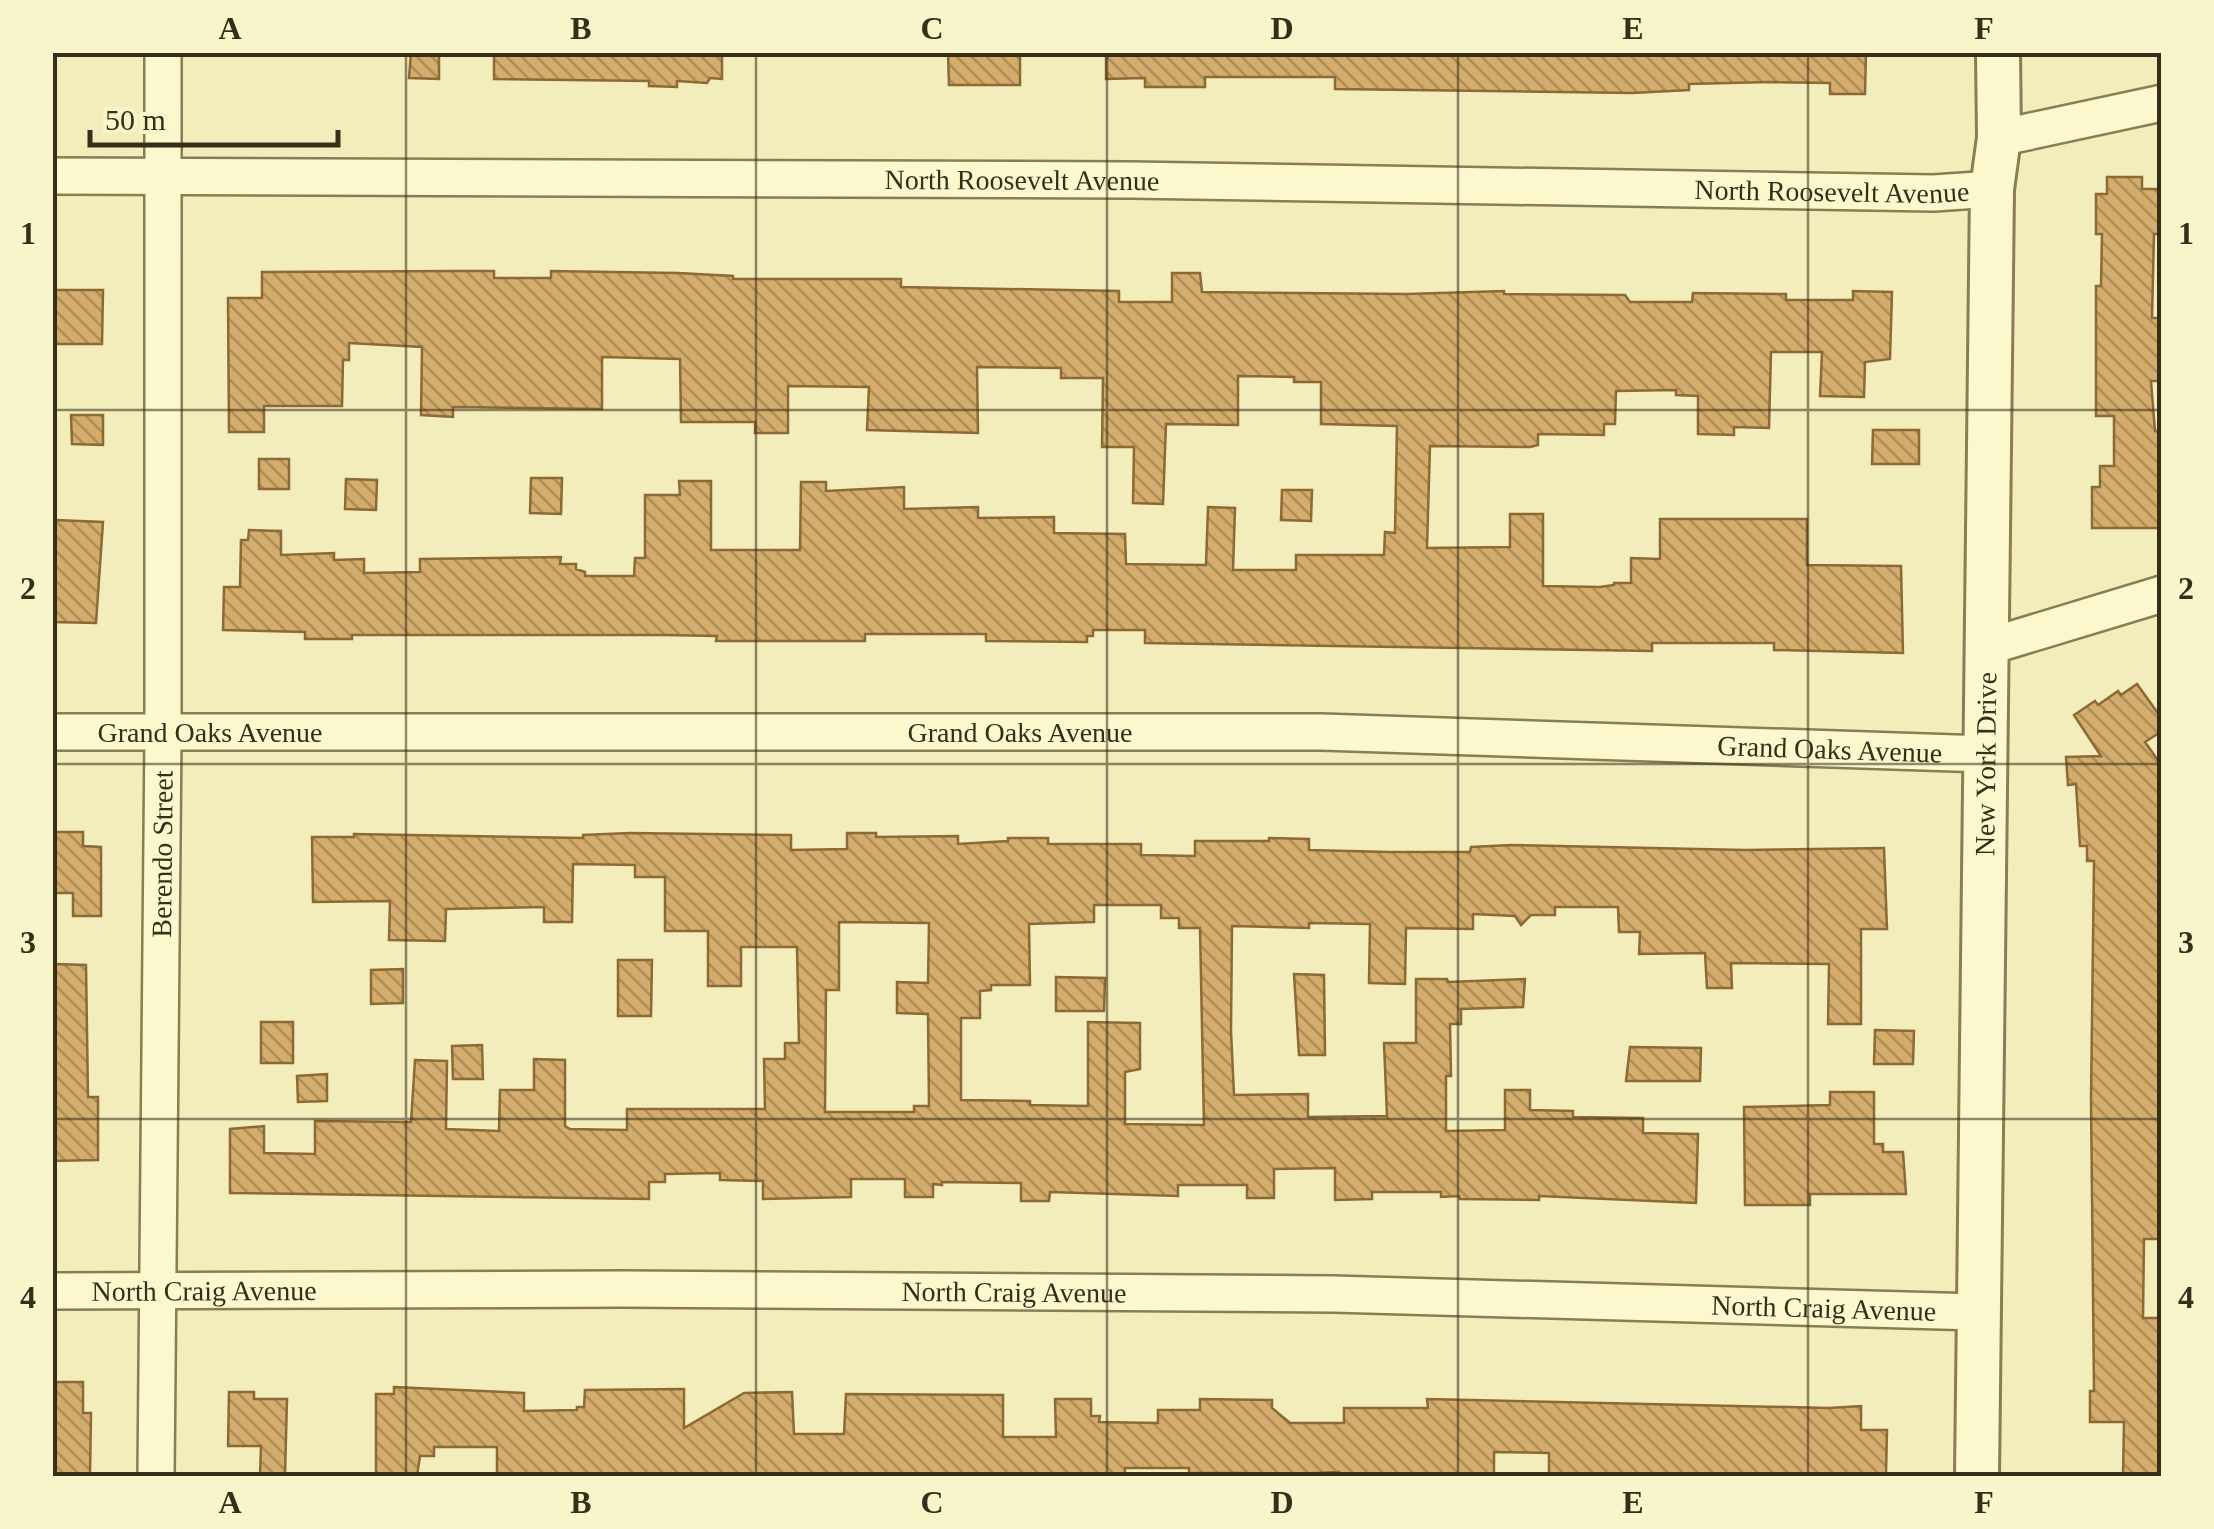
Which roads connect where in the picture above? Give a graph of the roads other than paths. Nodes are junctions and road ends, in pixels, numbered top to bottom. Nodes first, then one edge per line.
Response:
1 (163, 52) edge
2 (1998, 52) edge
3 (2162, 103) edge
4 (1999, 138) junction
5 (52, 176) edge
6 (162, 177) junction
7 (1992, 188) junction
8 (2162, 594) edge
9 (1988, 647) junction
10 (52, 732) edge
11 (163, 734) junction
12 (1985, 754) junction
13 (52, 1291) edge
14 (158, 1292) junction
15 (1978, 1312) junction
16 (156, 1476) edge
17 (1977, 1476) edge

1 - 6 street, Berendo Street
2 - 4 street, New York Drive
3 - 4 street
4 - 7 street, New York Drive
5 - 6 street, North Roosevelt Avenue
6 - 7 street, North Roosevelt Avenue
6 - 11 street, Berendo Street
7 - 9 street, New York Drive
8 - 9 street
9 - 12 street, New York Drive
10 - 11 street, Grand Oaks Avenue
11 - 12 street, Grand Oaks Avenue
11 - 14 street, Berendo Street
12 - 15 street, New York Drive
13 - 14 street, North Craig Avenue
14 - 15 street, North Craig Avenue
14 - 16 street, Berendo Street
15 - 17 street, New York Drive

